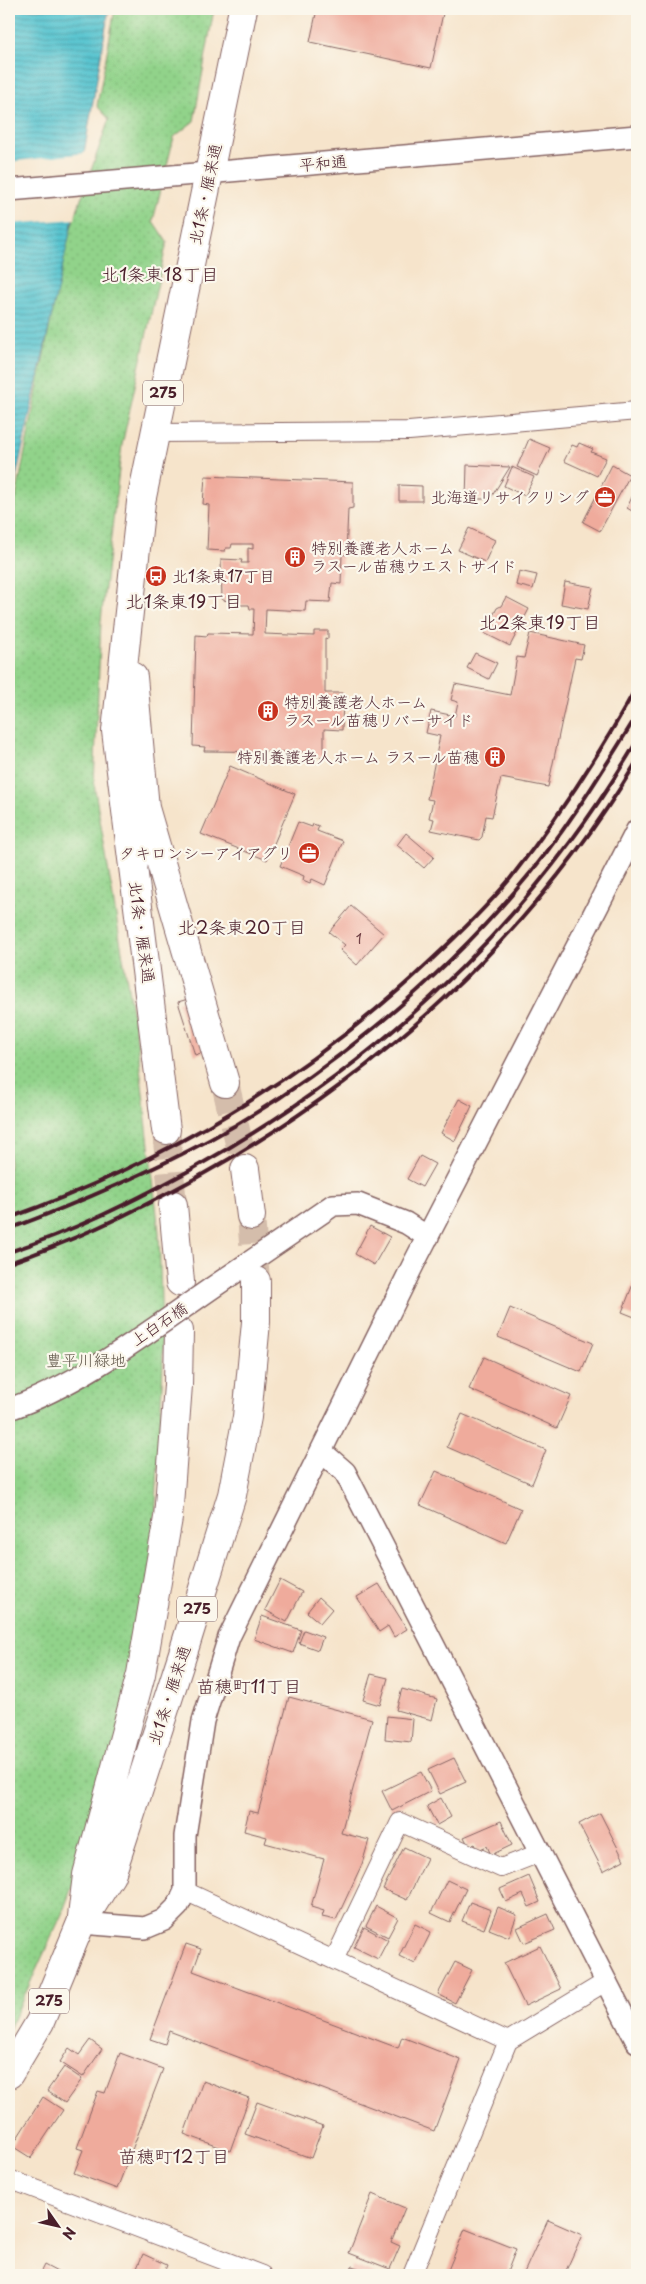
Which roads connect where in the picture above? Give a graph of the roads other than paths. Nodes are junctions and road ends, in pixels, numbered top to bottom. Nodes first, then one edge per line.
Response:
1 (243, 9) edge
2 (637, 136) edge
3 (211, 172) junction
4 (9, 190) edge
5 (637, 410) edge
6 (154, 433) junction
7 (127, 616) junction
8 (637, 830) edge
9 (224, 1083) tunnel mouth
10 (166, 1130) tunnel mouth
11 (245, 1169) tunnel mouth
12 (173, 1205) tunnel mouth
13 (250, 1216) tunnel mouth
14 (428, 1237) junction
15 (256, 1281) tunnel mouth
16 (180, 1282) dead end
17 (179, 1331) dead end
18 (9, 1409) edge
19 (322, 1452) junction
20 (542, 1852) junction
21 (185, 1891) junction
22 (81, 1923) junction
23 (334, 1960) junction
24 (607, 1981) junction
25 (508, 2041) junction
26 (637, 2042) edge
27 (9, 2074) edge
28 (9, 2179) edge
29 (262, 2275) edge
30 (412, 2275) edge

1 - 3 highway, 北1条・雁来通 / 275
2 - 3 street, 平和通
3 - 4 street, 平和通
3 - 6 highway, 北1条・雁来通 / 275
5 - 6 street
6 - 7 highway, 北1条・雁来通 / 275
7 - 9 highway, 北1条・雁来通 / 275
7 - 10 highway, 北1条・雁来通 / 275
8 - 14 street
11 - 13 highway
12 - 16 highway
14 - 18 street, 上白石橋, bridge
14 - 19 street
15 - 22 highway, 北1条・雁来通 / 275
17 - 22 highway, 北1条・雁来通 / 275
19 - 20 street
19 - 21 street
20 - 23 street
20 - 24 street
21 - 22 street
21 - 23 street
22 - 27 highway, 北1条・雁来通 / 275
23 - 25 street
24 - 25 street
24 - 26 street
25 - 30 street
28 - 29 street

